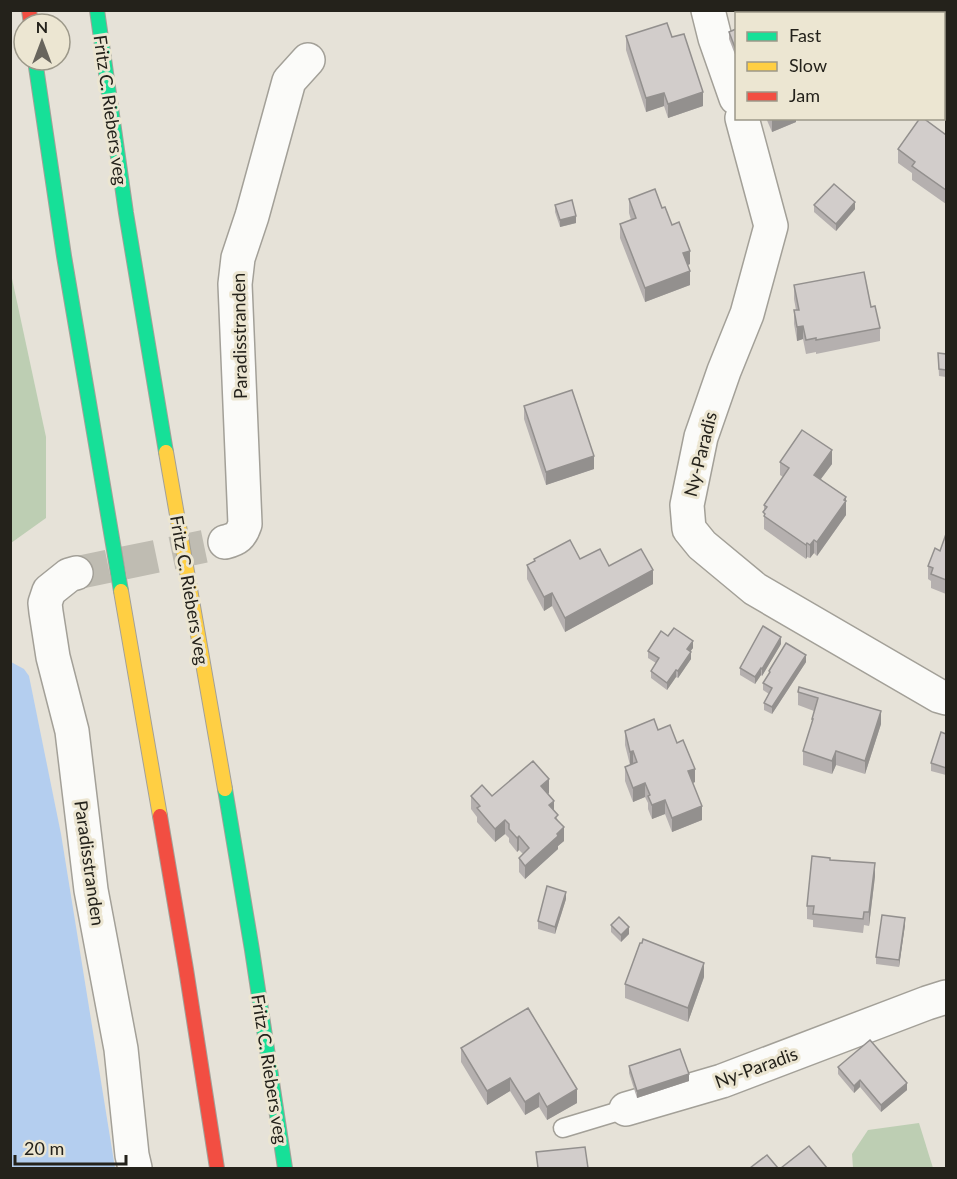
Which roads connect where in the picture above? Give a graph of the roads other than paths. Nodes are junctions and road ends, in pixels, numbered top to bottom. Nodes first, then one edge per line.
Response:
1 (97, 10) edge
2 (708, 10) edge
3 (308, 60) dead end
4 (36, 72) edge
5 (735, 95) edge
6 (743, 120) edge
7 (225, 542) tunnel mouth
8 (76, 573) tunnel mouth
9 (946, 698) edge
10 (946, 997) edge
11 (626, 1109) joint
12 (563, 1128) dead end
13 (135, 1168) edge
14 (217, 1168) edge
15 (285, 1168) edge

1 - 15 highway, Fritz C. Riebers veg
2 - 5 street
3 - 7 street, Paradisstranden
4 - 14 highway
6 - 9 street, Ny-Paradis
8 - 13 street, Paradisstranden
10 - 11 street, Ny-Paradis
11 - 12 lane, Ny-Paradis

